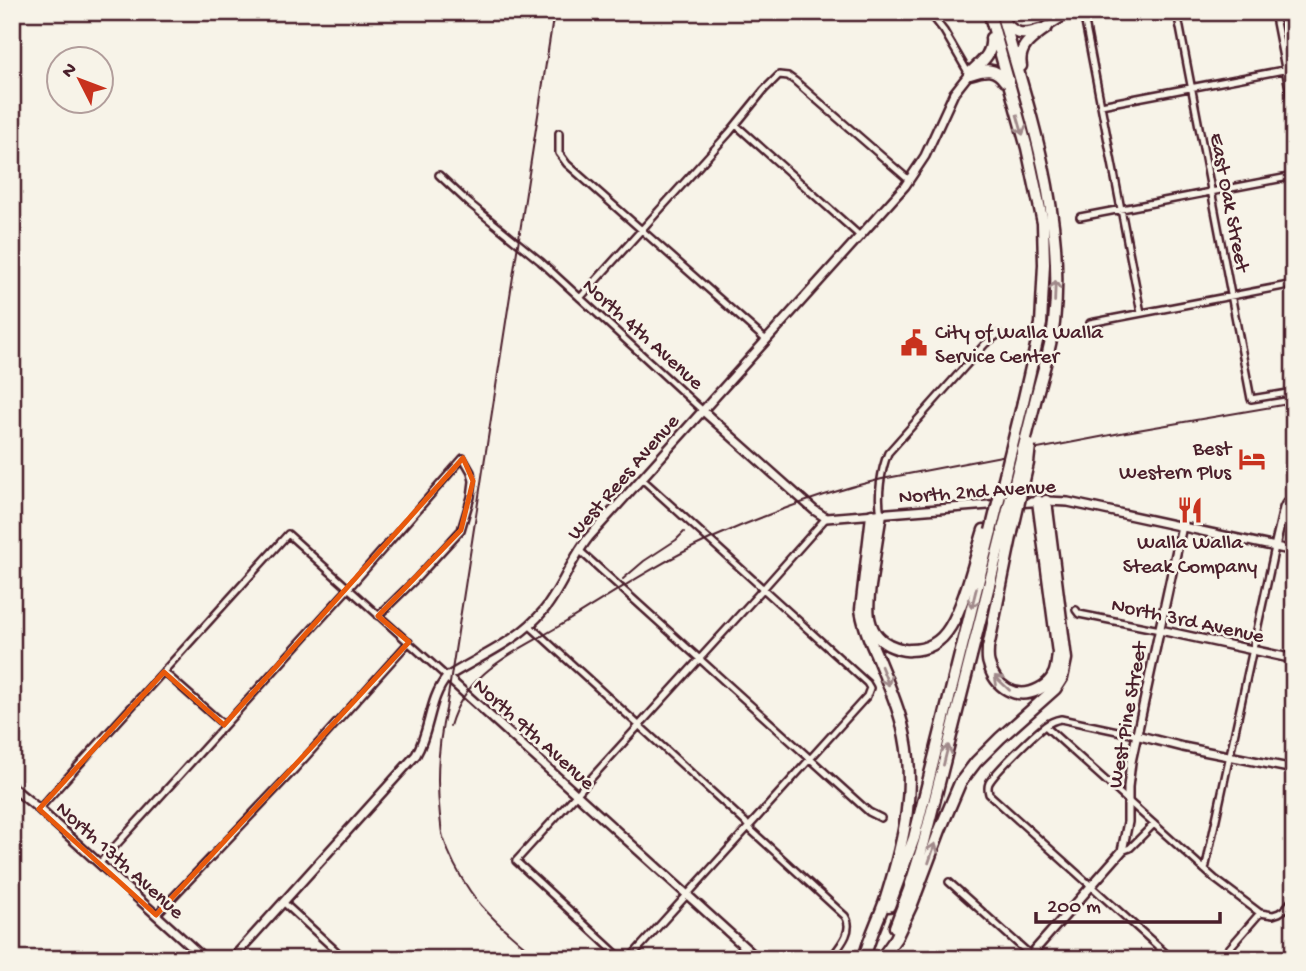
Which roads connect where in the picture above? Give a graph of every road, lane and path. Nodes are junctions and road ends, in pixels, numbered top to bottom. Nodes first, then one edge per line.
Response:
1 (929, 12) edge
2 (987, 12) edge
3 (1071, 12) edge
4 (1083, 12) edge
5 (1177, 12) edge
6 (1274, 12) edge
7 (1001, 14) edge
8 (1047, 27) junction
9 (1294, 68) edge
10 (1285, 69) junction
11 (969, 74) junction
12 (1009, 88) junction
13 (1191, 88) junction
14 (1101, 105) junction
15 (1294, 114) edge
16 (1033, 124) junction
17 (736, 125) junction
18 (559, 133) dead end
19 (439, 175) dead end
20 (1294, 176) edge
21 (909, 180) junction
22 (1211, 192) junction
23 (1121, 209) junction
24 (1080, 217) dead end
25 (641, 230) junction
26 (860, 236) junction
27 (1294, 284) edge
28 (1231, 296) junction
29 (580, 298) junction
30 (1141, 313) junction
31 (1090, 323) dead end
32 (999, 334) dead end
33 (766, 340) junction
34 (1294, 392) edge
35 (703, 411) junction
36 (641, 478) junction
37 (1042, 501) junction
38 (1290, 503) edge
39 (877, 511) junction
40 (826, 518) junction
41 (1182, 526) junction
42 (987, 531) junction
43 (1007, 531) junction
44 (1275, 547) junction
45 (579, 550) junction
46 (1294, 551) edge
47 (349, 589) junction
48 (763, 589) junction
49 (1076, 610) dead end
50 (378, 616) junction
51 (530, 626) junction
52 (1160, 630) junction
53 (409, 642) junction
54 (1252, 651) junction
55 (700, 659) junction
56 (1294, 659) edge
57 (164, 672) junction
58 (447, 677) junction
59 (224, 725) junction
60 (639, 726) junction
61 (1045, 726) junction
62 (1136, 736) junction
63 (1229, 757) junction
64 (811, 759) junction
65 (1294, 769) edge
66 (12, 787) edge
67 (577, 794) junction
68 (1128, 800) junction
69 (39, 809) junction
70 (881, 818) dead end
71 (1154, 824) junction
72 (748, 827) junction
73 (1122, 851) junction
74 (99, 864) junction
75 (1205, 870) junction
76 (949, 882) dead end
77 (1092, 887) junction
78 (688, 894) junction
79 (1294, 898) edge
80 (283, 902) junction
81 (1260, 913) junction
82 (156, 915) junction
83 (1031, 957) edge
84 (205, 959) edge
85 (232, 959) edge
86 (345, 959) edge
87 (622, 959) edge
88 (629, 959) edge
89 (758, 959) edge
90 (830, 959) edge
91 (866, 959) edge
92 (880, 959) edge
93 (1172, 959) edge
94 (1220, 959) edge

1 - 11 street
2 - 11 highway
2 - 12 highway
3 - 8 street
4 - 14 street
5 - 13 street, East Oak Street
6 - 10 street
7 - 8 highway
7 - 16 highway
8 - 16 highway
9 - 10 street
10 - 13 street
10 - 15 street
11 - 12 highway
11 - 21 street, West Rees Avenue
12 -> 42 highway, bridge
13 - 14 street
13 - 22 street, East Oak Street
14 - 23 street
43 -> 16 highway, bridge
17 - 21 street
17 - 25 street
17 - 26 street
18 - 25 street
19 - 29 street, North 4th Avenue
20 - 22 street
21 - 26 street, West Rees Avenue
22 - 23 street
22 - 28 street, East Oak Street
23 - 24 street
23 - 30 street
25 - 29 street
25 - 33 street
26 - 33 street, West Rees Avenue
27 - 28 street
28 - 30 street
28 - 34 street, East Oak Street
29 - 35 street, North 4th Avenue
30 - 31 street
32 - 39 street
33 - 35 street, West Rees Avenue
35 - 36 street, West Rees Avenue
35 - 40 street, North 4th Avenue
36 - 45 street, West Rees Avenue
36 - 48 street
37 - 39 street, North 2nd Avenue
37 - 41 street, North 2nd Avenue
37 -> 43 highway
92 -> 37 highway
38 - 44 street
39 - 40 street, North 2nd Avenue
39 - 42 highway
39 -> 91 highway
40 - 48 street
41 - 44 street, North 2nd Avenue
41 - 52 street, West Pine Street
42 -> 91 highway
92 -> 43 highway
44 - 46 street, North 2nd Avenue
44 - 54 street
45 - 51 street, West Rees Avenue
45 - 55 street
47 - 50 street, North 9th Avenue
47 - 50 street
47 - 57 street, North 9th Avenue
47 - 59 street
48 - 55 street
48 - 64 street
49 - 52 street, North 3rd Avenue
50 - 53 street, North 9th Avenue
51 - 58 street, West Rees Avenue
51 - 60 street
52 - 54 street, North 3rd Avenue
52 - 62 street, West Pine Street
53 - 58 street, North 9th Avenue
53 - 82 street
54 - 56 street, North 3rd Avenue
54 - 63 street
55 - 60 street
55 - 64 street
57 - 59 street
57 - 69 street
58 - 67 street, North 9th Avenue
58 - 80 street
59 - 74 street
60 - 67 street
60 - 72 street
61 - 62 street
61 - 68 street
61 - 77 street
62 - 63 street
62 - 68 street, West Pine Street
63 - 65 street
63 - 75 street
64 - 70 street
64 - 72 street
66 - 69 street, North 13th Avenue
67 - 78 street, North 9th Avenue
67 - 87 street
68 - 71 street
68 - 73 street, West Pine Street
69 - 74 street, North 13th Avenue
71 - 73 street
71 - 75 street
72 - 78 street
72 - 90 street
73 - 77 street
74 - 82 street, North 13th Avenue
75 - 81 street
76 - 83 street
77 - 83 street
77 - 93 street
78 - 88 street
78 - 89 street, North 9th Avenue
79 - 81 street
80 - 85 street
80 - 86 street
81 - 94 street
82 - 84 street, North 13th Avenue

